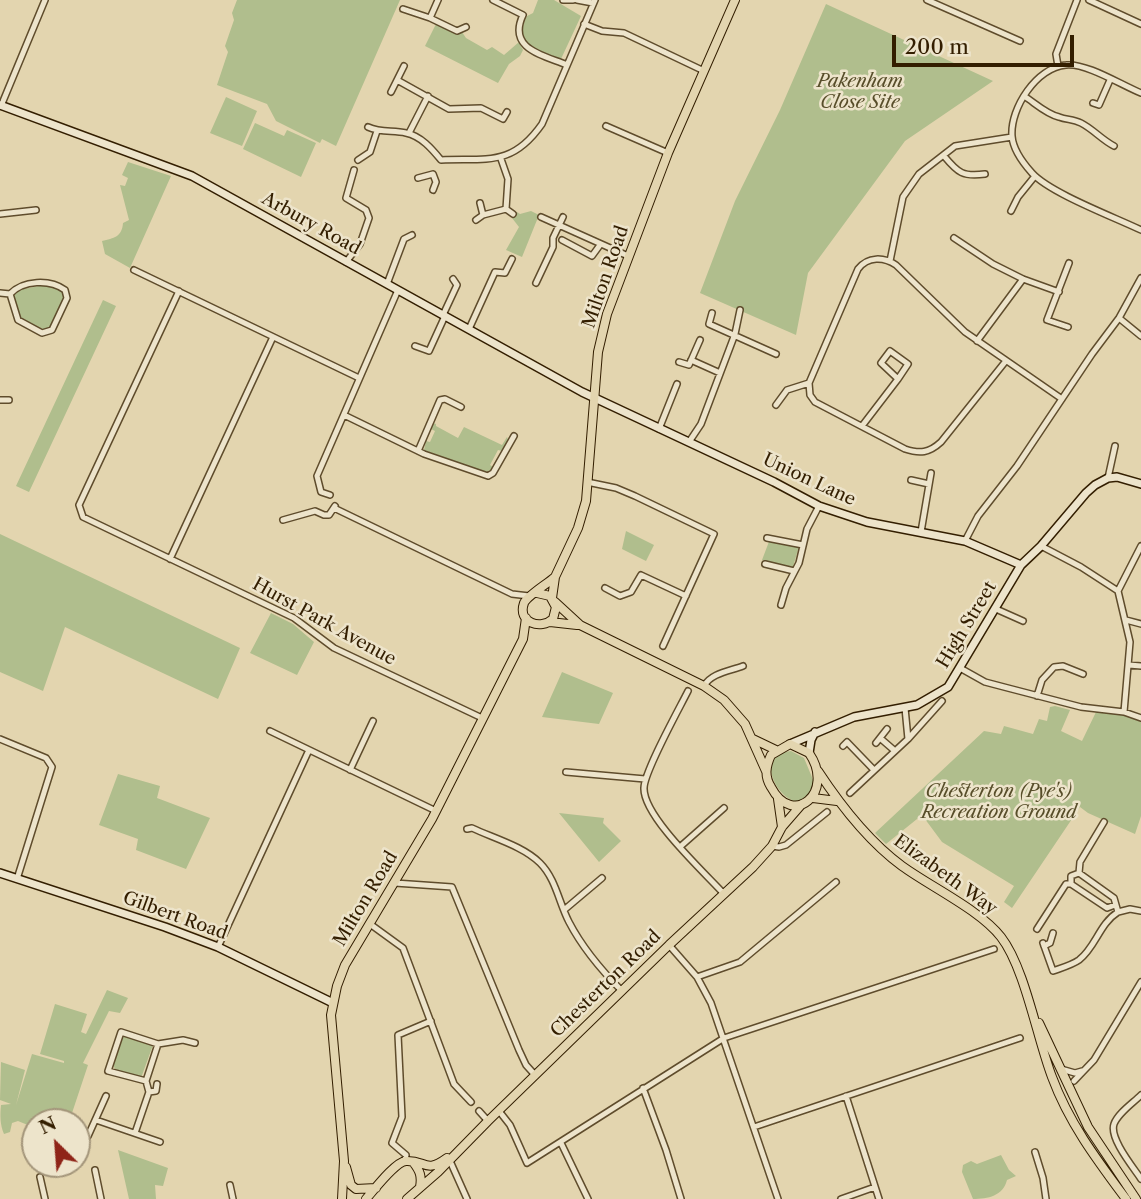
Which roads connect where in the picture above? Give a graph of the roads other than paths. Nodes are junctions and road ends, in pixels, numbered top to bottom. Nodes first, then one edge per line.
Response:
1 (45, 0) edge
2 (438, 0) edge
3 (493, 0) edge
4 (562, 0) edge
5 (575, 0) edge
6 (736, 0) edge
7 (927, 0) edge
8 (1077, 0) edge
9 (1089, 0) edge
10 (594, 2) edge
11 (403, 9) dead end
12 (430, 18) junction
13 (584, 24) junction
14 (1141, 24) edge
15 (466, 27) dead end
16 (1020, 41) dead end
17 (567, 65) junction
18 (404, 66) dead end
19 (1058, 66) junction
20 (704, 71) junction
21 (397, 80) junction
22 (1110, 80) junction
23 (391, 92) dead end
24 (1141, 93) edge
25 (428, 96) junction
26 (1024, 96) junction
27 (1093, 103) dead end
28 (1, 105) edge
29 (507, 111) dead end
30 (503, 119) junction
31 (499, 126) dead end
32 (606, 126) dead end
33 (368, 127) dead end
34 (377, 131) junction
35 (409, 133) junction
36 (1012, 137) junction
37 (1114, 146) dead end
38 (367, 153) junction
39 (668, 153) junction
40 (944, 156) junction
41 (501, 159) junction
42 (358, 160) dead end
43 (441, 160) junction
44 (371, 161) dead end
45 (354, 170) dead end
46 (433, 174) junction
47 (985, 174) dead end
48 (1035, 176) junction
49 (418, 178) dead end
50 (433, 190) dead end
51 (480, 203) dead end
52 (506, 209) junction
53 (36, 210) dead end
54 (1011, 211) dead end
55 (0, 214) edge
56 (513, 214) dead end
57 (483, 215) junction
58 (541, 217) dead end
59 (563, 218) dead end
60 (476, 220) dead end
61 (559, 225) junction
62 (1141, 230) edge
63 (412, 235) dead end
64 (954, 238) dead end
65 (562, 240) dead end
66 (600, 245) junction
67 (628, 257) junction
68 (512, 259) dead end
69 (890, 261) junction
70 (346, 262) junction
71 (1069, 263) dead end
72 (134, 270) dead end
73 (1141, 278) edge
74 (453, 279) dead end
75 (1023, 279) junction
76 (536, 283) dead end
77 (387, 284) junction
78 (1138, 289) edge
79 (398, 290) junction
80 (178, 291) junction
81 (1059, 292) junction
82 (0, 293) edge
83 (10, 294) junction
84 (740, 310) dead end
85 (712, 313) dead end
86 (444, 315) junction
87 (1119, 318) junction
88 (709, 324) junction
89 (1068, 327) dead end
90 (469, 329) junction
91 (705, 332) dead end
92 (735, 334) junction
93 (1141, 336) edge
94 (273, 337) junction
95 (699, 341) dead end
96 (977, 341) junction
97 (415, 346) dead end
98 (776, 354) dead end
99 (691, 360) junction
100 (679, 362) dead end
101 (1005, 362) junction
102 (720, 373) junction
103 (359, 378) junction
104 (898, 379) junction
105 (809, 383) junction
106 (677, 384) dead end
107 (593, 398) junction
108 (1062, 399) junction
109 (0, 400) edge
110 (9, 400) dead end
111 (776, 405) dead end
112 (461, 407) dead end
113 (344, 415) junction
114 (862, 426) junction
115 (660, 429) junction
116 (514, 436) dead end
117 (688, 442) junction
118 (1115, 446) dead end
119 (418, 451) junction
120 (931, 472) dead end
121 (1108, 478) junction
122 (911, 480) dead end
123 (587, 482) junction
124 (929, 484) junction
125 (1141, 484) edge
126 (321, 492) junction
127 (330, 495) dead end
128 (314, 497) dead end
129 (819, 506) junction
130 (284, 520) dead end
131 (921, 532) junction
132 (767, 538) dead end
133 (965, 541) junction
134 (803, 545) junction
135 (1141, 545) edge
136 (1041, 546) junction
137 (170, 559) junction
138 (765, 564) dead end
139 (1021, 565) junction
140 (794, 571) junction
141 (555, 577) junction
142 (606, 588) dead end
143 (1118, 591) junction
144 (514, 594) junction
145 (533, 594) junction
146 (686, 596) junction
147 (554, 600) junction
148 (781, 604) dead end
149 (523, 606) junction
150 (996, 609) junction
151 (526, 618) junction
152 (1126, 620) junction
153 (1023, 621) dead end
154 (550, 622) junction
155 (1141, 624) edge
156 (538, 625) junction
157 (579, 625) junction
158 (523, 639) junction
159 (663, 646) dead end
160 (1129, 665) junction
161 (744, 666) dead end
162 (1141, 666) edge
163 (960, 668) junction
164 (1083, 674) dead end
165 (704, 686) junction
166 (688, 691) dead end
167 (1037, 696) junction
168 (942, 701) dead end
169 (905, 708) junction
170 (1124, 712) junction
171 (482, 718) junction
172 (1141, 718) edge
173 (373, 721) dead end
174 (887, 729) dead end
175 (270, 732) dead end
176 (816, 732) junction
177 (0, 739) edge
178 (753, 739) junction
179 (908, 739) junction
180 (790, 744) junction
181 (843, 746) dead end
182 (309, 750) junction
183 (776, 750) junction
184 (895, 751) junction
185 (809, 753) junction
186 (350, 770) junction
187 (874, 770) junction
188 (766, 771) junction
189 (818, 771) junction
190 (566, 772) dead end
191 (645, 779) junction
192 (850, 793) dead end
193 (813, 797) junction
194 (778, 799) junction
195 (837, 801) junction
196 (802, 804) junction
197 (724, 808) dead end
198 (436, 811) junction
199 (827, 812) dead end
200 (1104, 822) dead end
201 (782, 827) junction
202 (467, 829) dead end
203 (681, 846) junction
204 (772, 846) junction
205 (0, 873) edge
206 (1079, 873) junction
207 (17, 878) junction
208 (601, 878) dead end
209 (836, 882) dead end
210 (396, 883) junction
211 (1071, 884) junction
212 (724, 894) junction
213 (1116, 909) junction
214 (564, 910) junction
215 (1141, 911) edge
216 (370, 925) junction
217 (1037, 929) dead end
218 (1054, 933) dead end
219 (669, 945) junction
220 (218, 947) junction
221 (994, 949) dead end
222 (696, 977) junction
223 (1021, 981) junction
224 (1141, 982) edge
225 (622, 991) junction
226 (333, 1003) junction
227 (431, 1021) junction
228 (724, 1038) junction
229 (1020, 1038) dead end
230 (195, 1043) dead end
231 (158, 1044) junction
232 (1058, 1068) junction
233 (1083, 1070) junction
234 (535, 1075) junction
235 (1074, 1080) dead end
236 (146, 1081) junction
237 (157, 1084) dead end
238 (643, 1088) junction
239 (149, 1092) junction
240 (1141, 1095) edge
241 (106, 1096) dead end
242 (846, 1096) junction
243 (471, 1102) dead end
244 (479, 1111) dead end
245 (499, 1111) junction
246 (96, 1120) junction
247 (488, 1121) junction
248 (754, 1127) junction
249 (91, 1130) edge
250 (135, 1133) junction
251 (160, 1142) dead end
252 (561, 1143) junction
253 (463, 1146) junction
254 (1035, 1152) dead end
255 (344, 1161) junction
256 (450, 1161) junction
257 (409, 1162) junction
258 (95, 1170) dead end
259 (40, 1178) edge
260 (1141, 1178) edge
261 (230, 1185) dead end
262 (420, 1187) junction
263 (875, 1187) junction
264 (376, 1188) junction
265 (45, 1199) edge
266 (101, 1199) edge
267 (233, 1199) edge
268 (342, 1199) edge
269 (366, 1199) edge
270 (407, 1199) edge
271 (467, 1199) edge
272 (588, 1199) edge
273 (681, 1199) edge
274 (778, 1199) edge
275 (841, 1199) edge
276 (879, 1199) edge
277 (1046, 1199) edge
278 (1126, 1199) edge
279 (1136, 1199) edge

1 - 28 street
2 - 12 street
3 - 17 street
4 - 5 street
5 - 10 street
6 - 20 main road, Milton Road
7 - 16 street
8 - 19 street
9 - 14 street
10 - 13 street
11 - 12 street
12 - 15 street
13 - 17 street
13 - 20 street
17 - 41 street
18 - 21 street
19 - 22 street
19 - 26 street
20 - 39 main road, Milton Road
21 - 23 street
21 - 25 street
22 - 24 street
22 - 27 street
25 - 30 street
25 - 35 street
26 - 36 street
26 - 37 street
28 - 70 street, Arbury Road
29 - 30 street
30 - 31 street
32 - 39 street
33 - 34 street
34 - 35 street
34 - 38 street
35 - 43 street
36 - 40 street
36 - 48 street
38 - 42 street
38 - 44 street
39 - 67 main road, Milton Road
40 - 47 street
40 - 69 street
41 - 43 street
41 - 52 street
43 - 46 street
45 - 70 street
46 - 49 street
46 - 50 street
48 - 54 street
48 - 62 street
51 - 57 street
52 - 56 street
52 - 57 street
53 - 55 street
57 - 60 street
58 - 61 street
59 - 61 street
61 - 66 street
61 - 76 street
63 - 77 street
64 - 75 street
65 - 66 street
66 - 67 street
67 - 107 main road, Milton Road
68 - 90 street
69 - 96 street
69 - 105 street
70 - 77 street, Arbury Road
71 - 81 street
72 - 80 street
73 - 78 street
74 - 86 street
75 - 81 street
75 - 96 street
77 - 79 street, Arbury Road
78 - 87 street
79 - 86 street, Arbury Road
79 - 103 street
80 - 94 street
80 - 137 street, Hurst Park Avenue
81 - 89 street
82 - 83 street
83 - 83 street
84 - 92 street
85 - 88 street
86 - 90 street, Arbury Road
86 - 97 street
87 - 93 street
87 - 108 street
88 - 91 street
88 - 92 street
90 - 107 street, Arbury Road
92 - 98 street
92 - 102 street
94 - 103 street
94 - 137 street
95 - 99 street
96 - 101 street
99 - 100 street
99 - 102 street
101 - 108 street
101 - 114 street
102 - 117 street
103 - 113 street
104 - 104 street
104 - 114 street
105 - 111 street
105 - 114 street
106 - 115 street
107 - 115 street, Union Lane
107 - 123 main road, Milton Road
108 - 133 street
109 - 110 street
112 - 119 street
113 - 119 street
113 - 126 street
115 - 117 street, Union Lane
116 - 119 street
117 - 129 street, Union Lane
118 - 121 street
120 - 124 street
121 - 125 street
121 - 136 street, High Street
122 - 124 street
123 - 141 main road, Milton Road
123 - 146 street
124 - 131 street
126 - 127 street
126 - 128 street
129 - 131 street, Union Lane
129 - 134 street
130 - 144 street
131 - 133 street, Union Lane
132 - 134 street
133 - 139 street, Union Lane
134 - 140 street
135 - 143 street
136 - 139 street, High Street
136 - 143 street
137 - 171 street, Hurst Park Avenue
138 - 140 street
139 - 150 street, High Street
140 - 148 street
141 - 145 main road, Milton Road
141 - 147 main road, Milton Road
142 - 146 street
143 - 152 street
144 - 145 street
144 - 149 street
145 - 147 main road
145 - 149 main road
146 - 159 street
147 - 154 main road
147 - 157 main road
149 - 151 main road
150 - 153 street
150 - 163 street, High Street
151 - 156 main road
151 - 158 main road, Milton Road
152 - 155 street
152 - 160 street
154 - 156 main road
154 - 157 main road
156 - 158 main road, Milton Road
157 - 165 main road
158 - 171 main road, Milton Road
160 - 162 street
160 - 170 street
161 - 165 street
163 - 167 street
163 - 169 street, High Street
164 - 167 street
165 - 178 main road
166 - 191 street
167 - 170 street
168 - 179 street
169 - 176 street, High Street
169 - 179 street
170 - 172 street
171 - 198 main road, Milton Road
173 - 186 street
174 - 184 street
175 - 182 street
176 - 180 street, High Street
176 - 185 street
177 - 207 street
178 - 183 main road
178 - 188 main road
179 - 184 street
180 - 183 main road
180 - 185 main road
181 - 187 street
182 - 186 street
182 - 220 street
183 - 188 main road
184 - 187 street
185 - 189 main road
186 - 198 street
187 - 192 street
188 - 194 main road
189 - 193 main road
189 - 195 main road, Elizabeth Way
190 - 191 street
191 - 203 street
193 - 195 main road
193 - 196 main road
194 - 196 main road
194 - 201 main road
195 - 223 main road, Elizabeth Way
196 - 201 main road, Chesterton Road
197 - 203 street
198 - 210 main road, Milton Road
199 - 204 street, Chesterton Road
200 - 206 street
201 - 204 main road, Chesterton Road
202 - 214 street
203 - 212 street
204 - 212 main road, Chesterton Road
205 - 207 street, Gilbert Road
206 - 211 street
206 - 213 street
207 - 220 street, Gilbert Road
208 - 214 street
209 - 222 street
210 - 216 main road, Milton Road
210 - 234 street
211 - 213 street
211 - 217 street
212 - 219 main road, Chesterton Road
213 - 215 street
213 - 218 street
214 - 225 street
216 - 226 main road, Milton Road
216 - 227 street
219 - 222 street
219 - 225 main road, Chesterton Road
220 - 226 street, Gilbert Road
221 - 228 street
222 - 228 street
223 - 232 main road, Elizabeth Way
223 - 278 main road, Elizabeth Way
224 - 233 street
225 - 234 main road, Chesterton Road
226 - 255 main road, Milton Road
227 - 243 street
227 - 257 street
228 - 238 street
228 - 248 street
229 - 242 street
230 - 231 street
231 - 236 street
231 - 236 street
232 - 233 street
232 - 279 main road, Elizabeth Way
233 - 235 street
234 - 245 main road, Chesterton Road
236 - 239 street
237 - 239 street
238 - 252 street
238 - 273 street
239 - 250 street
240 - 260 street
241 - 246 street
242 - 248 street
242 - 263 street
244 - 247 street
245 - 247 main road, Chesterton Road
245 - 252 street
246 - 249 street
246 - 250 street
247 - 253 main road, Chesterton Road
248 - 274 street
250 - 251 street
252 - 272 street
253 - 256 main road
253 - 257 main road
254 - 277 street
255 - 264 main road
255 - 268 main road, Milton Road
256 - 262 main road
256 - 271 street
257 - 262 main road
257 - 264 main road
258 - 266 street
259 - 265 street
261 - 267 street
262 - 270 main road
263 - 275 street
263 - 276 street
264 - 269 main road

